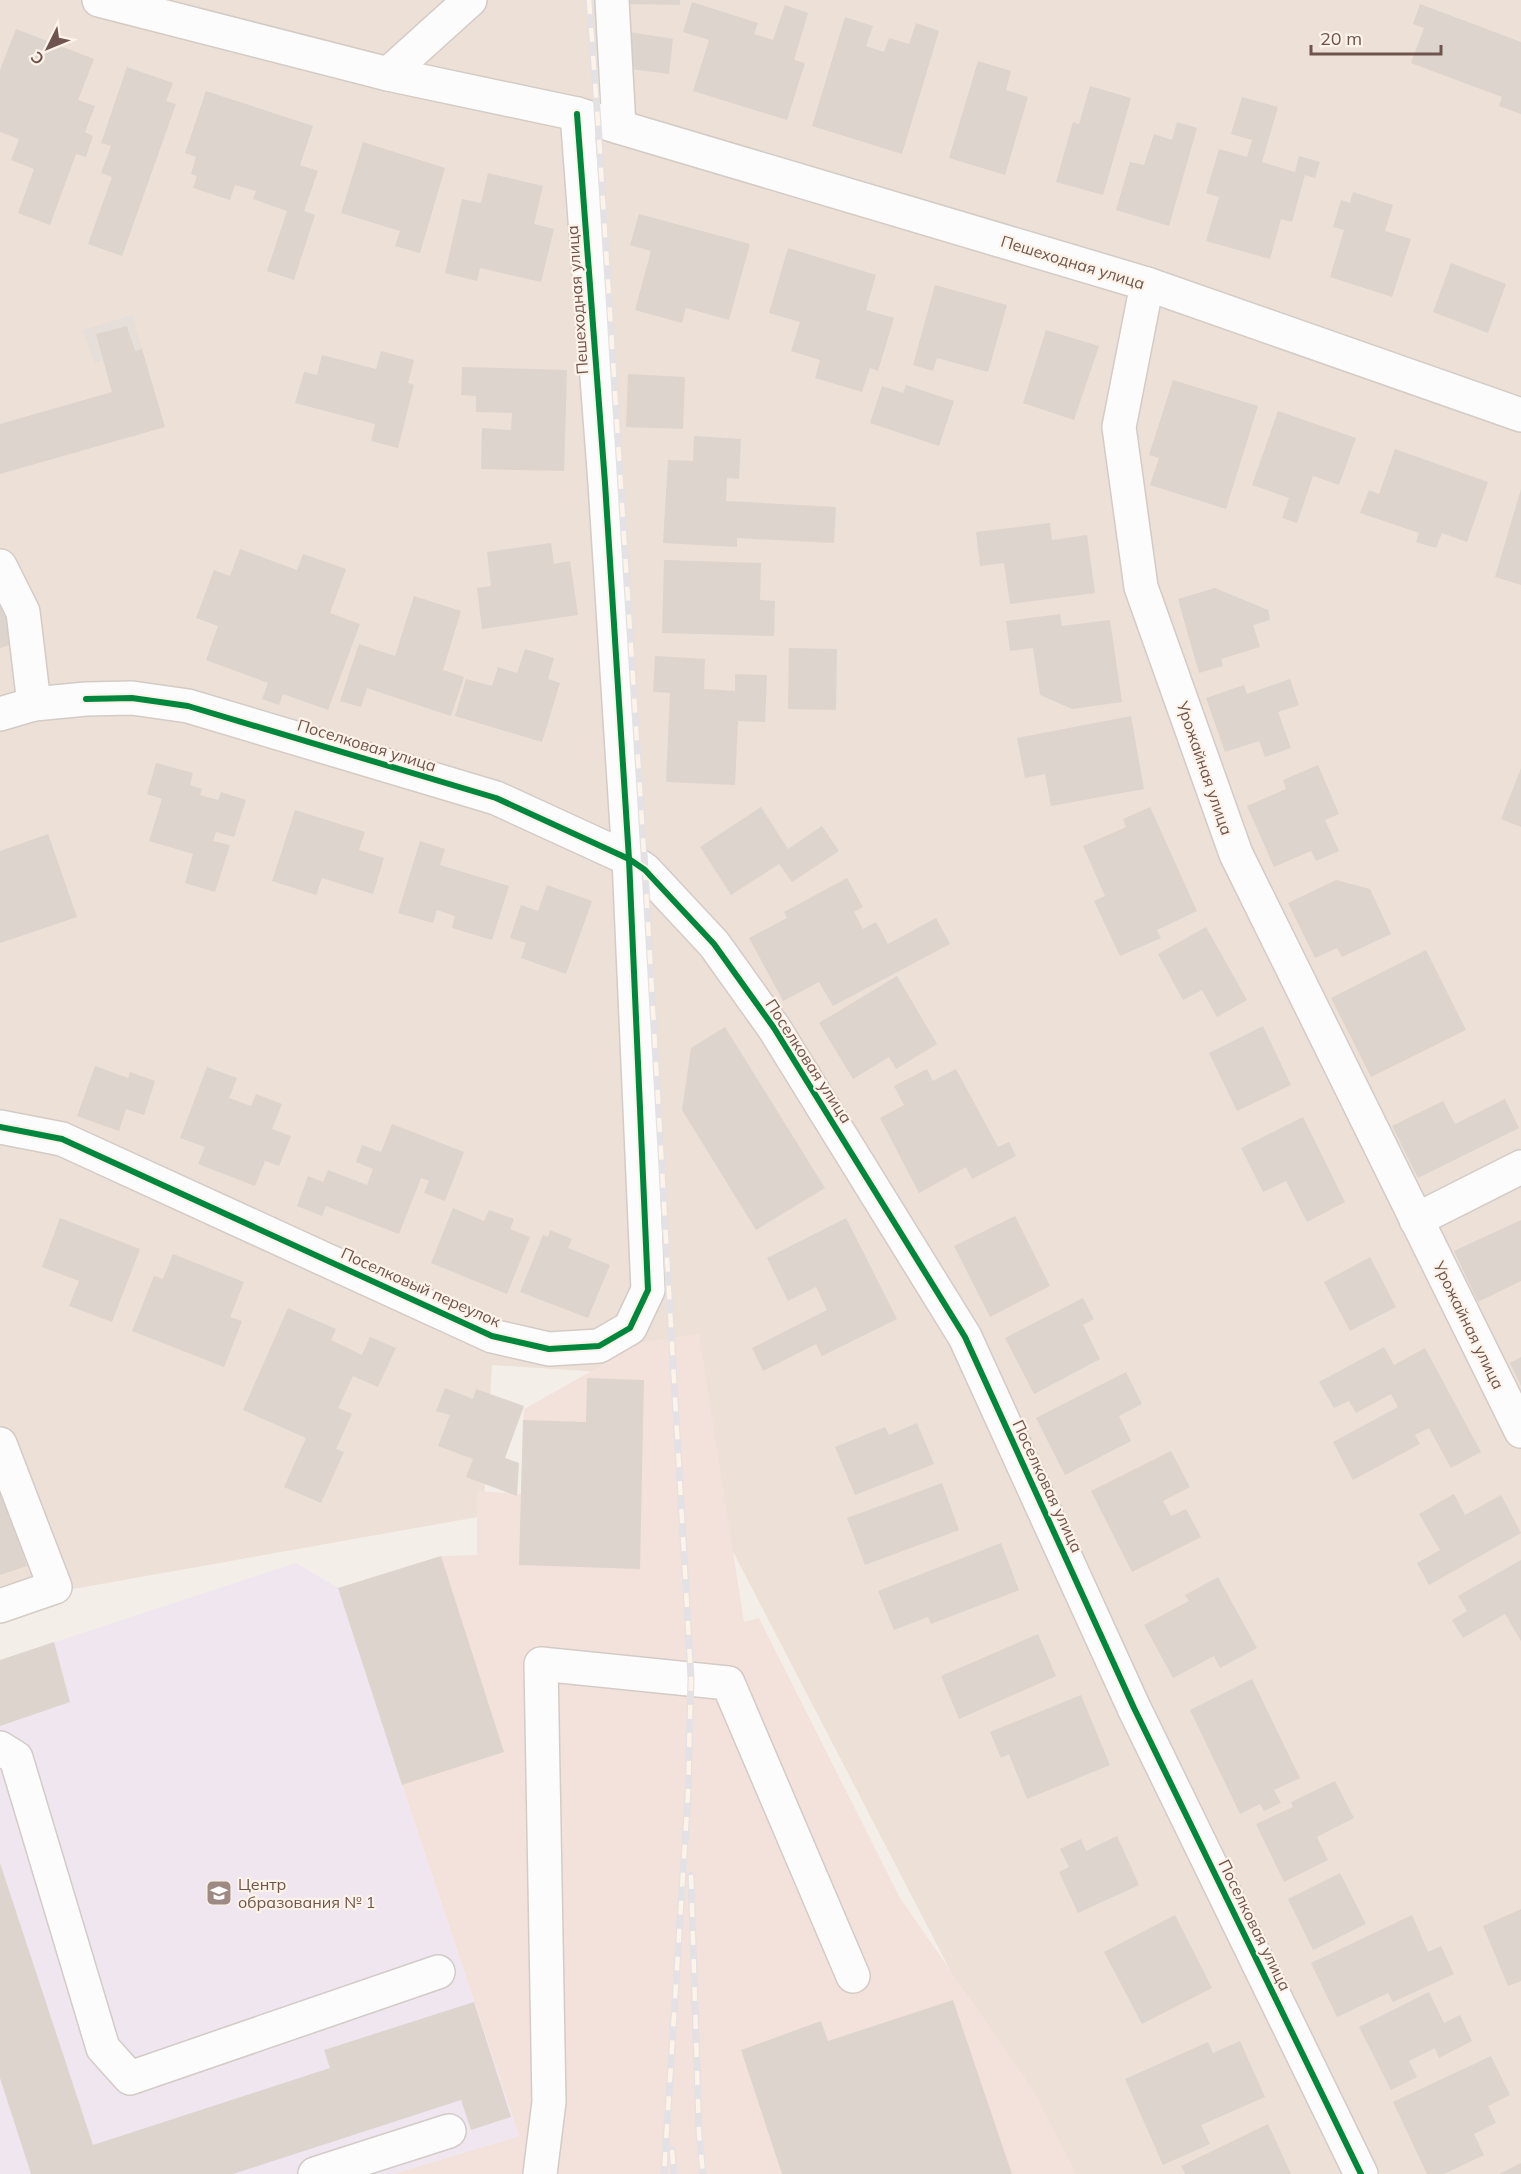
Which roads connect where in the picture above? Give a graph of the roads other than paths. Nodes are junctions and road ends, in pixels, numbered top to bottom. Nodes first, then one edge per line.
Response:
1 (99, 0) edge
2 (470, 0) edge
3 (612, 0) edge
4 (388, 74) junction
5 (577, 114) junction
6 (619, 126) junction
7 (1147, 284) junction
8 (1521, 415) edge
9 (0, 566) edge
10 (34, 704) junction
11 (0, 714) edge
12 (629, 859) junction
13 (0, 1127) edge
14 (1521, 1167) edge
15 (1416, 1220) junction
16 (1521, 1431) edge
17 (8, 1440) edge
18 (0, 1606) edge
19 (0, 1748) edge
20 (438, 1972) dead end
21 (853, 1977) dead end
22 (449, 2131) dead end
23 (315, 2174) edge
24 (540, 2174) edge
25 (1361, 2174) edge

1 - 4 street, Пешеходная улица
2 - 4 street
3 - 6 street
4 - 5 street, Пешеходная улица
5 - 6 street, Пешеходная улица
5 - 12 street, Пешеходная улица
6 - 7 street, Пешеходная улица
7 - 8 street, Пешеходная улица
7 - 15 street, Урожайная улица
9 - 10 street
10 - 11 street, Поселковая улица
10 - 12 street, Поселковая улица
12 - 13 street, Поселковый переулок
12 - 25 street, Поселковая улица
14 - 15 street
15 - 16 street, Урожайная улица
17 - 18 street
19 - 20 street
21 - 24 street
22 - 23 street

